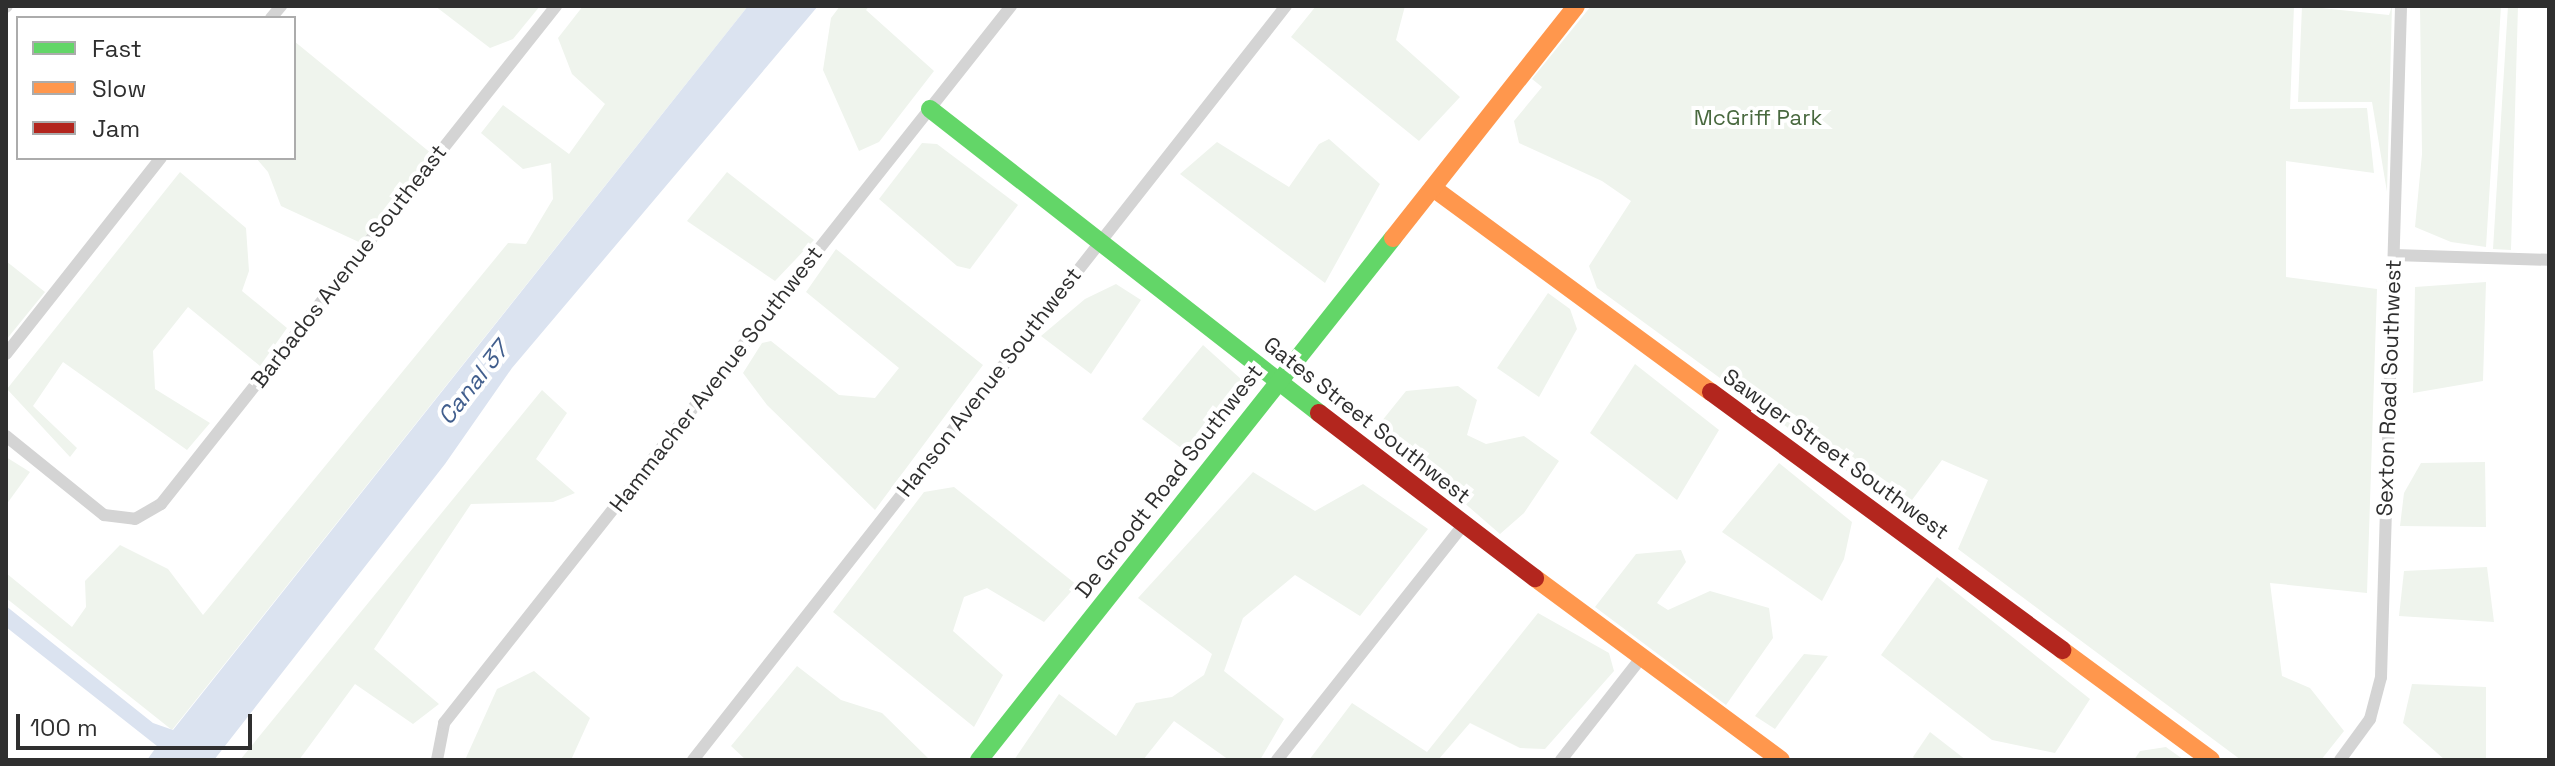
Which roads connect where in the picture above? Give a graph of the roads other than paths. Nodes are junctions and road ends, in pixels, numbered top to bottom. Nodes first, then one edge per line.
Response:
1 (556, 6) edge
2 (1011, 6) edge
3 (1286, 6) edge
4 (1576, 6) edge
5 (2401, 6) edge
6 (930, 109) junction
7 (159, 160) edge
8 (1433, 188) junction
9 (1098, 243) junction
10 (2394, 255) junction
11 (2549, 260) edge
12 (6, 354) edge
13 (1278, 382) junction
14 (6, 436) edge
15 (1463, 525) junction
16 (1641, 658) junction
17 (437, 760) edge
18 (693, 760) edge
19 (979, 760) edge
20 (1277, 760) edge
21 (1561, 760) edge
22 (1781, 760) edge
23 (2211, 760) edge
24 (2340, 760) edge

1 - 14 street, Barbados Avenue Southeast
2 - 6 street, Hammacher Avenue Southwest
3 - 9 street, Hanson Avenue Southwest
4 - 8 street, De Groodt Road Southwest
5 - 10 street, Sexton Road Southwest
6 - 9 street, Gates Street Southwest
6 - 17 street, Hammacher Avenue Southwest
7 - 12 street
8 - 13 street, De Groodt Road Southwest
8 - 23 street, Sawyer Street Southwest
9 - 13 street, Gates Street Southwest
9 - 18 street, Hanson Avenue Southwest
10 - 11 street
10 - 24 street, Sexton Road Southwest
13 - 15 street, Gates Street Southwest
13 - 19 street, De Groodt Road Southwest
15 - 16 street, Gates Street Southwest
15 - 20 street
16 - 21 street
16 - 22 street, Gates Street Southwest

